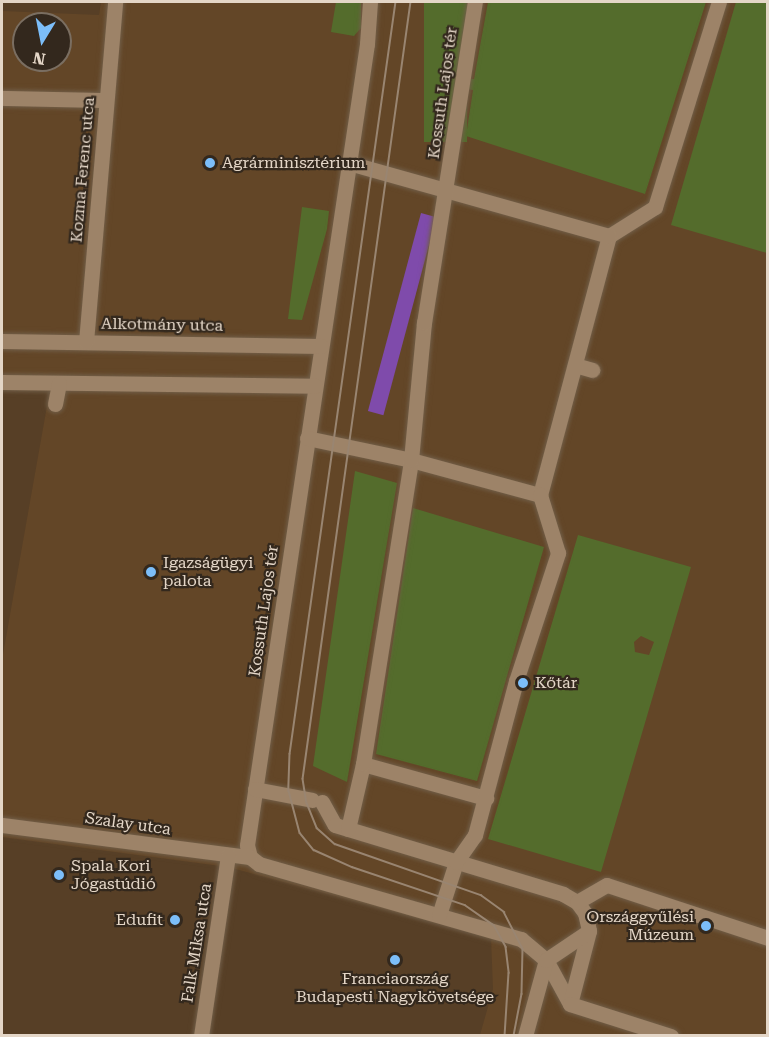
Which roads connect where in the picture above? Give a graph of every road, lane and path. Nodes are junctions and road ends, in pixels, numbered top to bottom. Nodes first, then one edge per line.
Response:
1 (115, 2) edge
2 (370, 2) edge
3 (476, 2) edge
4 (719, 2) edge
5 (2, 98) edge
6 (106, 100) junction
7 (349, 163) junction
8 (448, 190) junction
9 (609, 236) junction
10 (2, 341) edge
11 (86, 342) junction
12 (321, 346) junction
13 (574, 365) junction
14 (592, 370) dead end
15 (2, 382) edge
16 (59, 383) junction
17 (315, 386) junction
18 (55, 405) dead end
19 (307, 438) junction
20 (411, 460) junction
21 (540, 495) junction
22 (363, 764) junction
23 (255, 789) junction
24 (486, 798) junction
25 (2, 825) edge
26 (348, 829) junction
27 (228, 855) junction
28 (249, 857) junction
29 (456, 862) junction
30 (577, 902) junction
31 (439, 915) junction
32 (589, 930) junction
33 (768, 938) edge
34 (546, 960) junction
35 (570, 1004) junction
36 (201, 1035) edge
37 (525, 1035) edge
38 (670, 1035) edge

1 - 6 street, Kozma Ferenc utca
2 - 7 street, Kossuth Lajos tér
3 - 8 street, Kossuth Lajos tér
4 - 9 street
5 - 6 street
6 - 11 street, Kozma Ferenc utca
7 - 8 street
7 - 12 street, Kossuth Lajos tér
8 - 9 street
8 - 20 street, Kossuth Lajos tér
9 - 13 street
10 - 11 street, Alkotmány utca
11 - 12 street, Alkotmány utca
12 - 17 street, Kossuth Lajos tér
13 - 14 street
13 - 21 street
15 - 16 street
16 - 17 street
16 - 18 street
17 - 19 street, Kossuth Lajos tér
19 - 20 street
19 - 23 street, Kossuth Lajos tér
20 - 21 street
20 - 22 street, Kossuth Lajos tér
21 - 24 street
22 - 24 street
22 - 26 street, Kossuth Lajos tér
23 - 26 street
23 - 28 street, Kossuth Lajos tér
24 - 29 street
25 - 27 street, Szalay utca
26 - 29 street
27 - 28 street, Szalay utca
27 - 36 street, Falk Miksa utca
28 - 31 street
29 - 30 street
29 - 31 street
30 - 32 street
30 - 33 street
31 - 34 street
32 - 34 street
32 - 35 street
34 - 35 street
34 - 37 street
35 - 38 street

